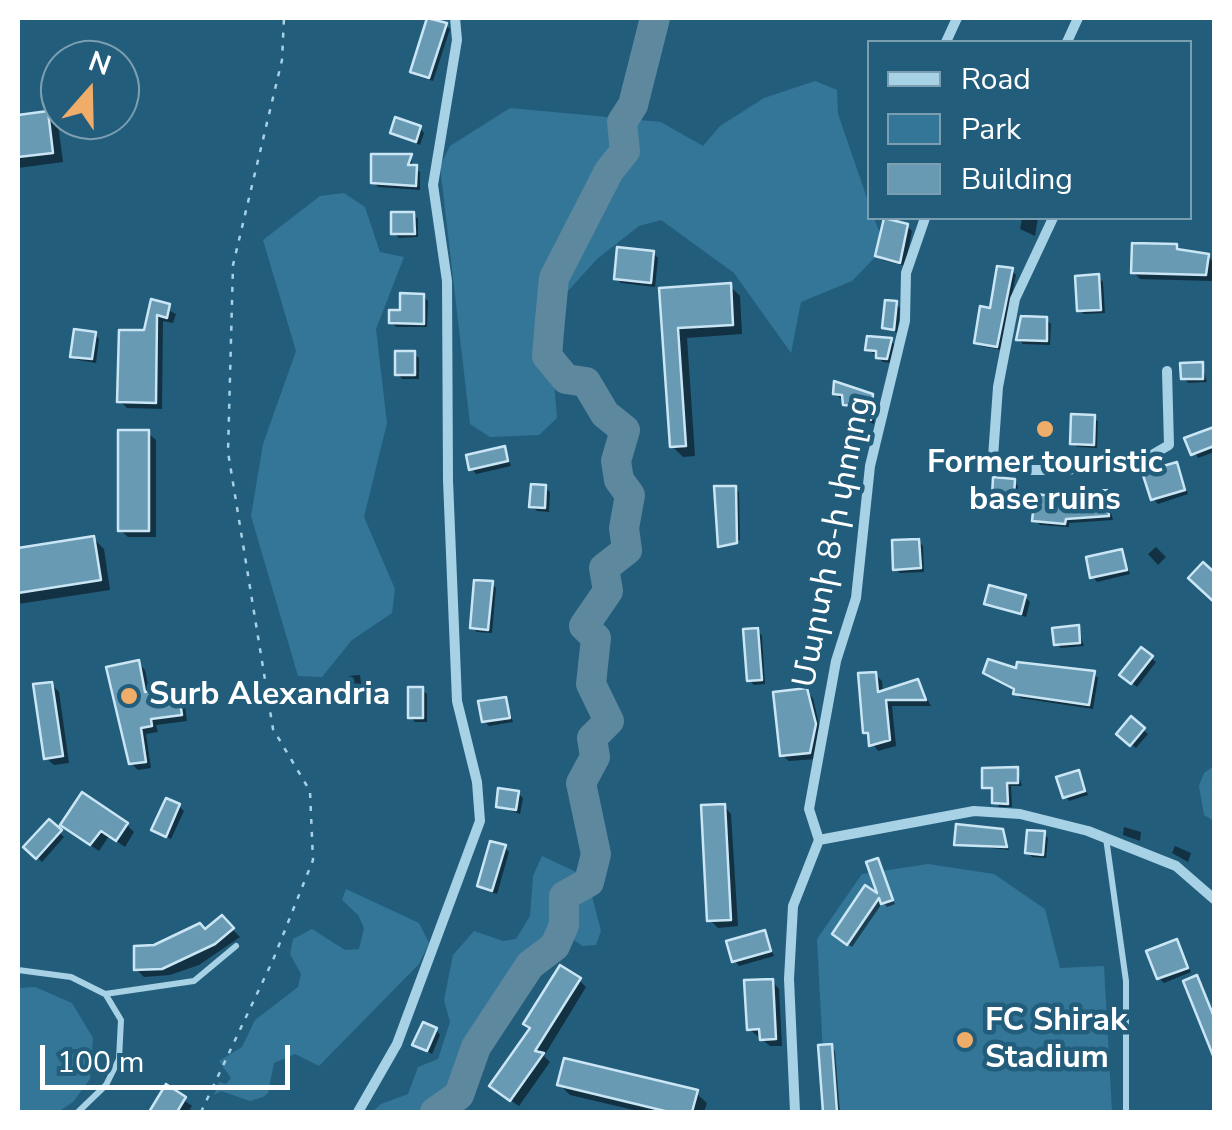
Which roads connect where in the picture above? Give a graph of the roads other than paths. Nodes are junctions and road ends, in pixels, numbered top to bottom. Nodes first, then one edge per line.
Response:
1 (456, 18) edge
2 (924, 220) edge
3 (1052, 220) edge
4 (1167, 371) dead end
5 (1106, 838) junction
6 (819, 840) junction
7 (1214, 898) edge
8 (236, 946) dead end
9 (18, 970) edge
10 (105, 994) junction
11 (78, 1112) edge
12 (358, 1112) edge
13 (795, 1112) edge
14 (1126, 1112) edge

1 - 12 street
2 - 6 street, Մարտի 8-ի փողոց
3 - 4 street
5 - 6 street
5 - 7 street
5 - 14 lane
6 - 13 street, Մարտի 8-ի փողոց
8 - 10 lane
9 - 10 lane
10 - 11 lane

